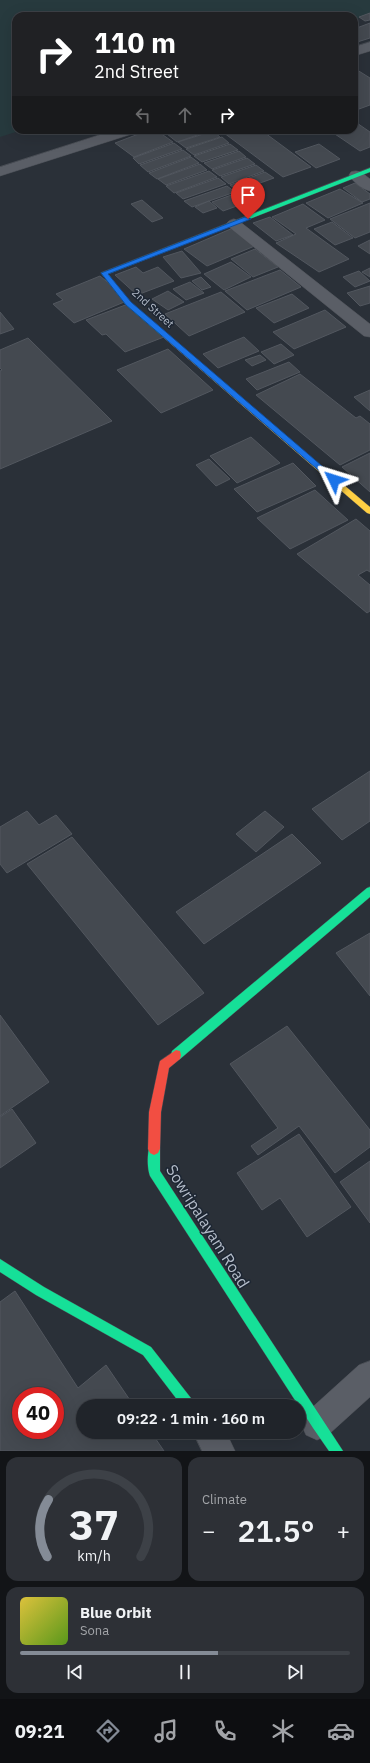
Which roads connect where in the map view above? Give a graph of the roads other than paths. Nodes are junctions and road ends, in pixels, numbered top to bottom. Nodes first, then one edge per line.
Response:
1 (370, 46) edge
2 (358, 50) edge
3 (118, 134) edge
4 (0, 172) edge
5 (363, 173) edge
6 (370, 186) edge
7 (234, 224) junction
8 (370, 332) edge
9 (370, 511) edge
10 (370, 891) edge
11 (0, 1265) edge
12 (370, 1376) edge
13 (185, 1399) edge
14 (317, 1424) junction
15 (213, 1439) edge
16 (219, 1451) edge
17 (337, 1451) edge

1 - 2 street
3 - 4 street
5 - 6 street
5 - 7 street, 2nd Street
7 - 8 street
7 - 9 street, 2nd Street
10 - 14 street, Sowripalayam Road
11 - 13 street
12 - 14 street
14 - 17 street, Sowripalayam Road
15 - 16 street

